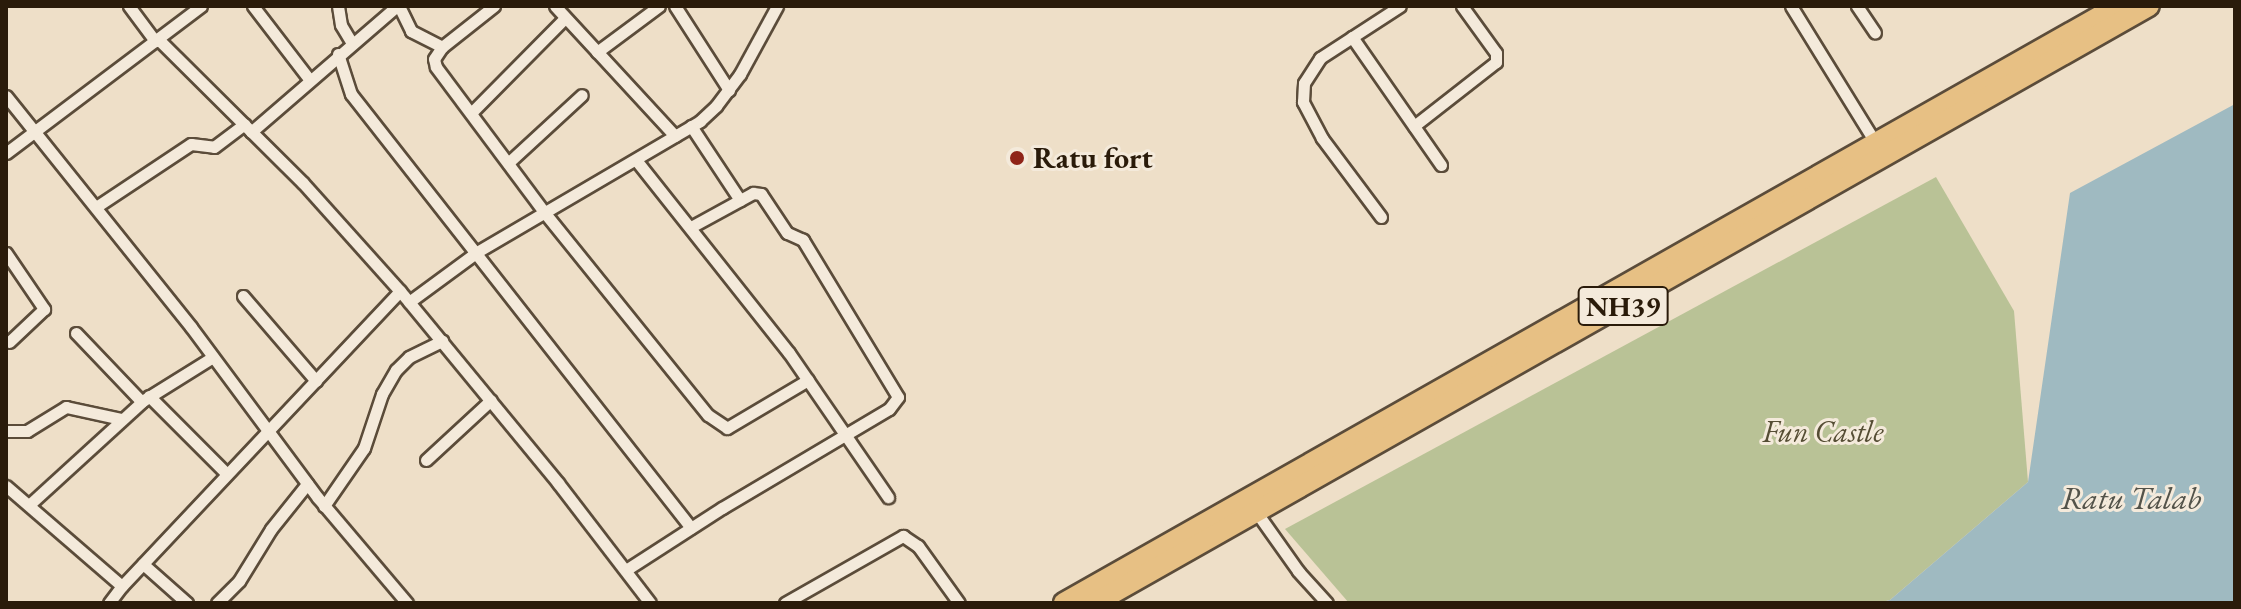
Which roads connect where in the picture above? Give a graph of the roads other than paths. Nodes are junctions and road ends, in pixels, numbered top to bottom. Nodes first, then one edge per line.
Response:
1 (129, 6) edge
2 (201, 6) edge
3 (253, 6) edge
4 (338, 6) edge
5 (398, 6) edge
6 (494, 6) edge
7 (555, 6) edge
8 (659, 6) edge
9 (675, 6) edge
10 (777, 6) edge
11 (1400, 6) edge
12 (1462, 6) edge
13 (1791, 6) edge
14 (1857, 6) edge
15 (2118, 6) edge
16 (2149, 6) edge
17 (565, 18) junction
18 (1875, 33) dead end
19 (1352, 37) junction
20 (156, 40) junction
21 (352, 43) junction
22 (442, 47) junction
23 (597, 52) junction
24 (338, 54) junction
25 (309, 79) junction
26 (729, 90) junction
27 (582, 95) dead end
28 (6, 96) edge
29 (471, 113) junction
30 (691, 126) junction
31 (1414, 126) junction
32 (248, 128) junction
33 (35, 133) junction
34 (675, 136) junction
35 (1875, 142) junction
36 (6, 153) edge
37 (636, 160) junction
38 (508, 163) junction
39 (1441, 165) dead end
40 (740, 200) junction
41 (96, 207) junction
42 (544, 212) junction
43 (1381, 217) dead end
44 (691, 227) junction
45 (6, 253) edge
46 (475, 254) junction
47 (400, 291) junction
48 (243, 296) dead end
49 (409, 302) junction
50 (76, 333) dead end
51 (442, 341) junction
52 (9, 342) dead end
53 (213, 357) junction
54 (808, 380) junction
55 (316, 381) junction
56 (146, 399) junction
57 (491, 400) junction
58 (121, 419) junction
59 (6, 431) edge
60 (267, 432) junction
61 (846, 436) junction
62 (426, 460) dead end
63 (227, 474) junction
64 (307, 484) junction
65 (6, 486) edge
66 (888, 497) dead end
67 (30, 504) junction
68 (324, 506) junction
69 (1257, 513) junction
70 (691, 528) junction
71 (143, 564) junction
72 (626, 570) junction
73 (122, 586) junction
74 (109, 603) edge
75 (187, 603) edge
76 (217, 603) edge
77 (407, 603) edge
78 (650, 603) edge
79 (785, 603) edge
80 (959, 603) edge
81 (1064, 603) edge
82 (1095, 603) edge
83 (1327, 603) edge

1 - 20 street
2 - 20 street
3 - 25 street
4 - 21 street
5 - 21 street
5 - 22 street
6 - 22 street
7 - 17 street
8 - 23 street
9 - 26 street
10 - 26 street
11 - 19 street
12 - 31 street
13 - 35 street
14 - 18 street
15 - 35 highway, NH39
16 - 69 highway, NH39
17 - 23 street
17 - 29 street
19 - 31 street
19 - 43 street
20 - 32 street
20 - 33 street
21 - 24 street
22 - 29 street
23 - 34 street
24 - 25 street
24 - 46 street
25 - 32 street
26 - 30 street
27 - 38 street
28 - 33 street
29 - 38 street
30 - 34 street
30 - 40 street
31 - 39 street
32 - 41 street
32 - 47 street
33 - 36 street
33 - 41 street
34 - 37 street
35 - 81 highway, NH39
37 - 42 street
37 - 44 street
38 - 42 street
40 - 44 street
40 - 61 street
41 - 53 street
42 - 46 street
42 - 54 street
44 - 54 street
45 - 52 street
46 - 49 street
46 - 70 street
47 - 49 street
47 - 55 street
48 - 55 street
49 - 51 street
50 - 56 street
51 - 57 street
51 - 68 street
53 - 56 street
53 - 60 street
54 - 61 street
55 - 60 street
56 - 58 street
56 - 63 street
57 - 62 street
57 - 72 street
58 - 59 street
58 - 67 street
60 - 63 street
60 - 64 street
61 - 66 street
61 - 70 street
63 - 71 street
64 - 68 street
64 - 76 street
65 - 67 street
67 - 73 street
68 - 77 street
69 - 82 highway, NH39
69 - 83 street
70 - 72 street
71 - 73 street
71 - 75 street
72 - 78 street
73 - 74 street
79 - 80 street

